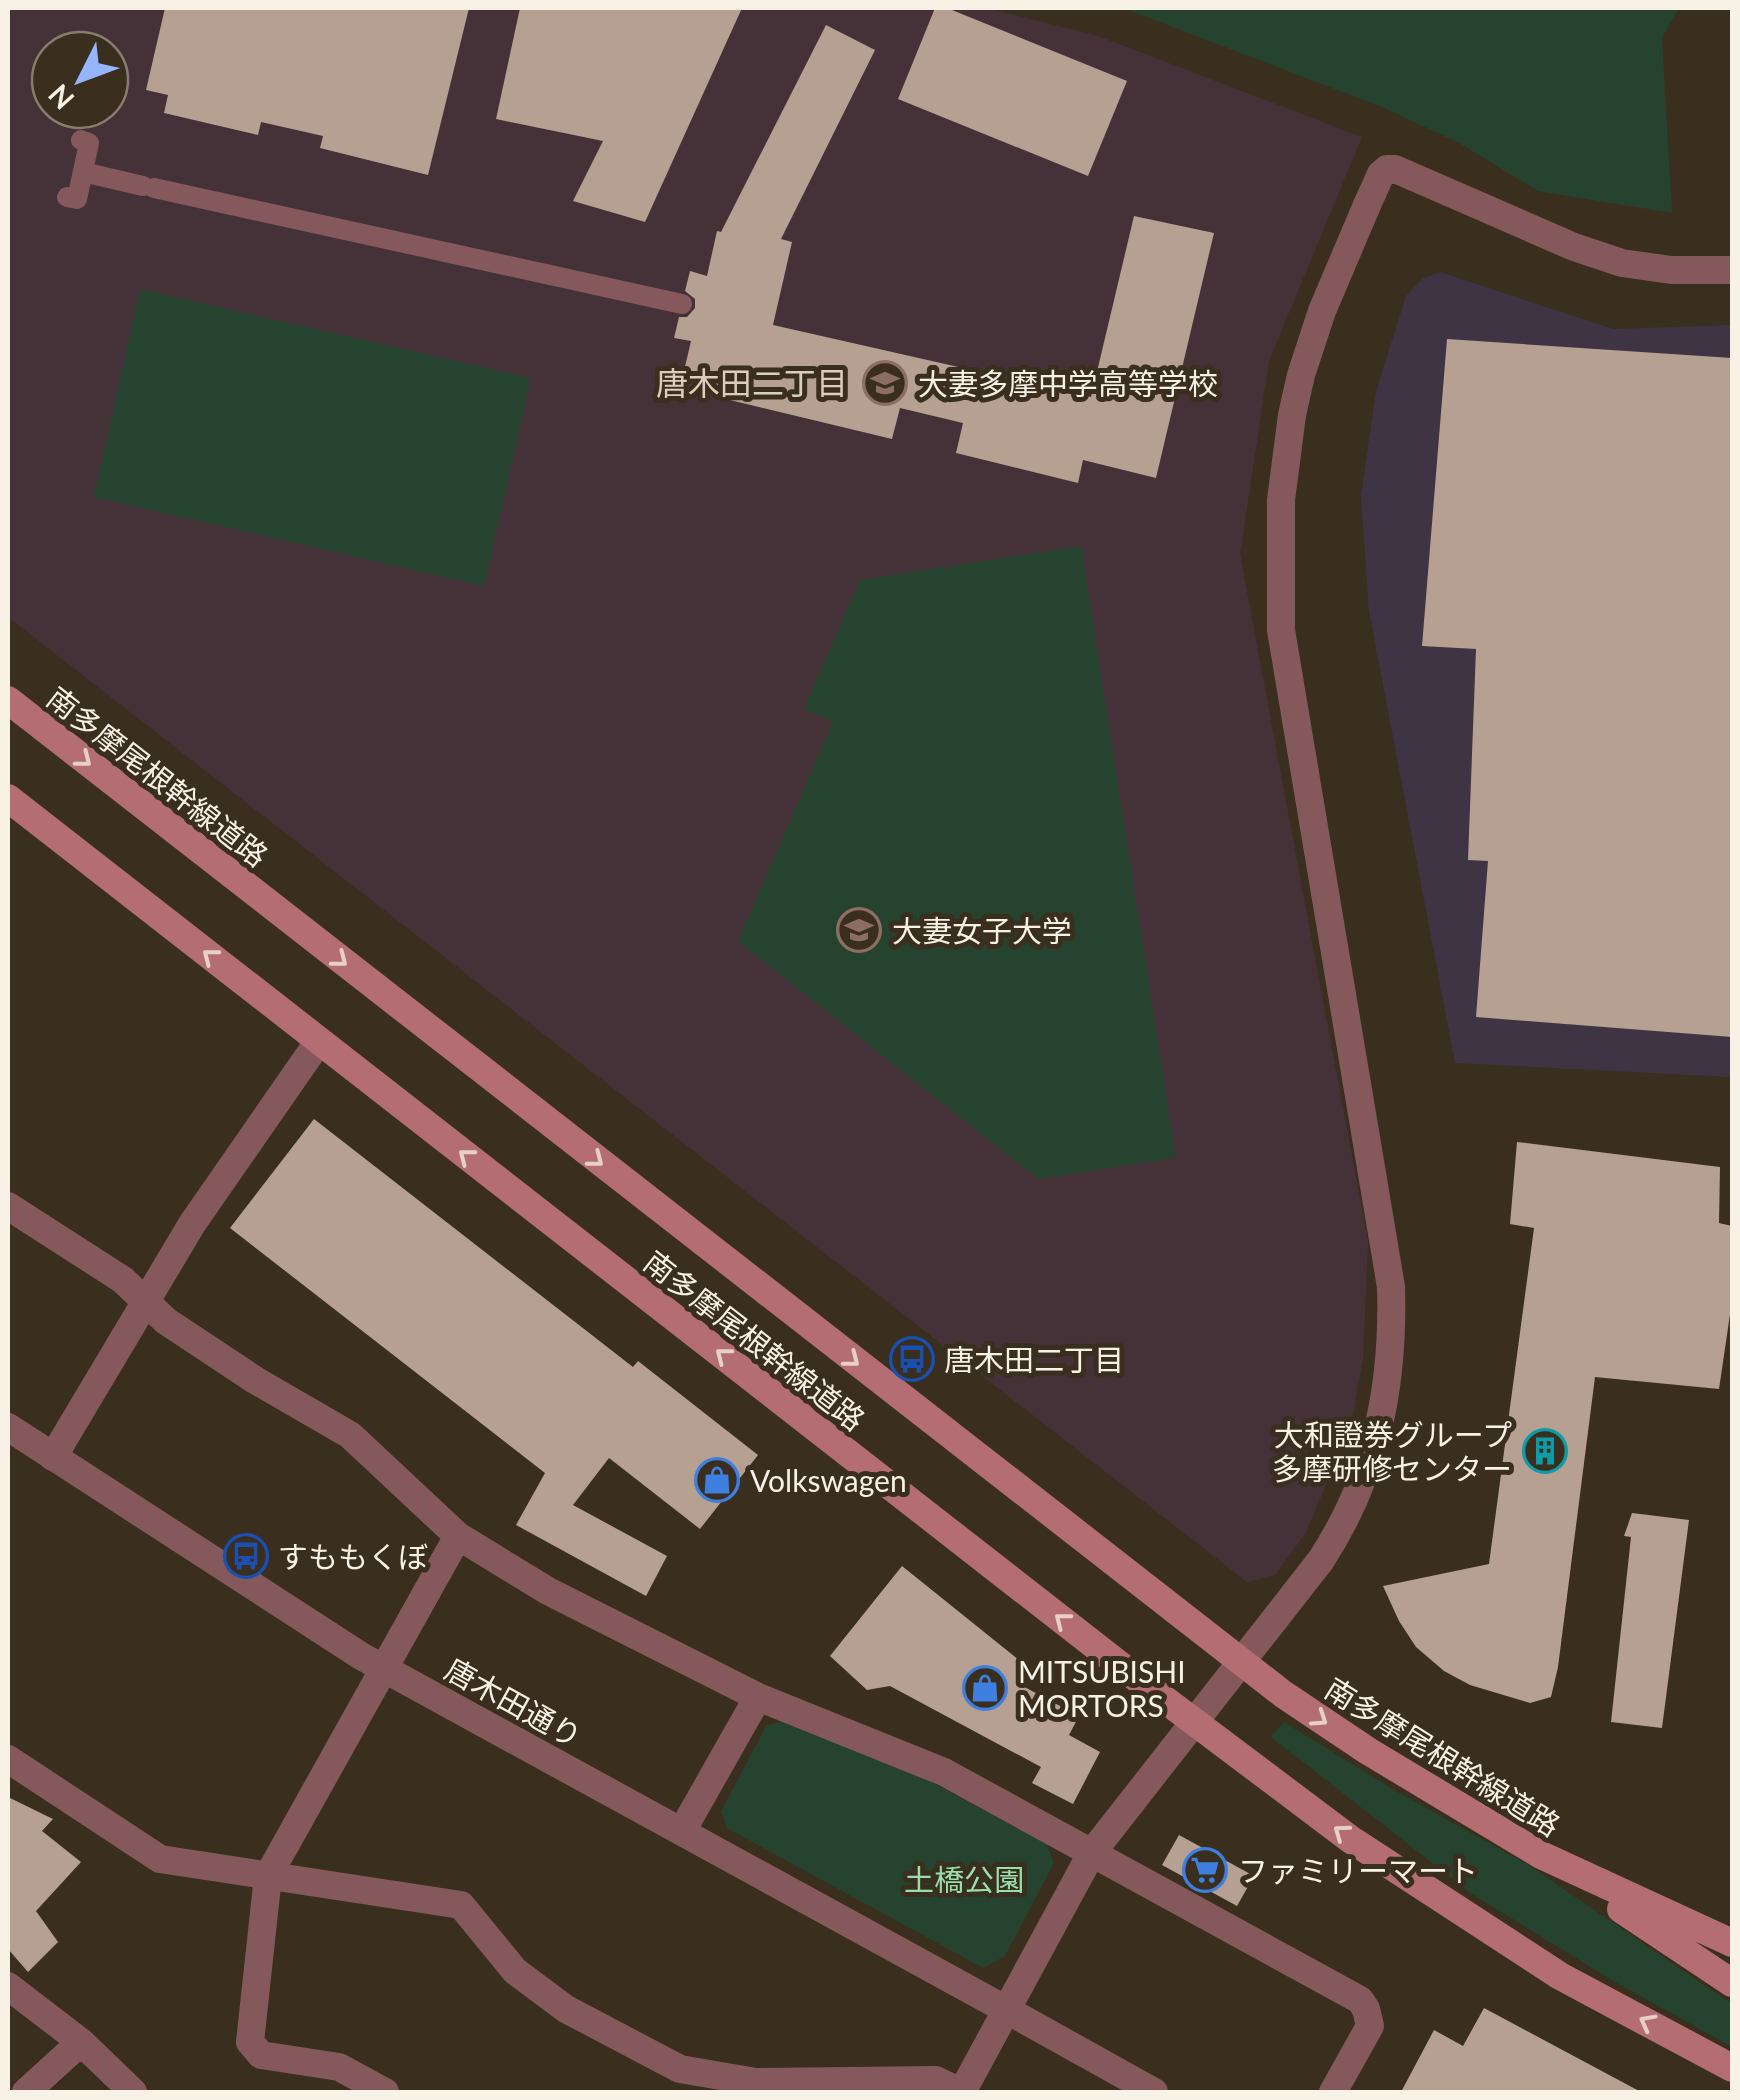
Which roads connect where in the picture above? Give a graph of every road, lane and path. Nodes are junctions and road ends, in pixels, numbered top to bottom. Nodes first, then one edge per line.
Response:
1 (81, 140) dead end
2 (83, 172) junction
3 (67, 197) dead end
4 (1732, 270) edge
5 (682, 304) dead end
6 (8, 700) edge
7 (8, 798) edge
8 (320, 1042) junction
9 (8, 1206) edge
10 (147, 1302) junction
11 (8, 1428) edge
12 (53, 1457) junction
13 (458, 1536) junction
14 (1240, 1663) junction
15 (386, 1669) junction
16 (758, 1697) junction
17 (1194, 1722) junction
18 (8, 1759) edge
19 (682, 1832) junction
20 (1091, 1854) junction
21 (1541, 1855) junction
22 (268, 1876) junction
23 (1732, 1943) edge
24 (1732, 1983) edge
25 (8, 1986) edge
26 (1005, 2009) junction
27 (81, 2042) junction
28 (1732, 2068) edge
29 (792, 2087) edge
30 (26, 2092) edge
31 (133, 2092) edge
32 (385, 2092) edge
33 (961, 2092) edge
34 (1150, 2092) edge
35 (1333, 2092) edge

1 - 2 street
2 - 3 street
2 - 5 street
4 - 14 street
6 -> 14 main road, 南多摩尾根幹線道路
8 -> 7 main road, 南多摩尾根幹線道路
8 - 10 street
17 -> 8 main road, 南多摩尾根幹線道路
9 - 10 street
10 - 12 street
10 - 13 street
11 - 12 street, 唐木田通り
12 - 15 street, 唐木田通り
13 - 15 street
13 - 16 street
14 - 17 street
14 -> 21 main road, 南多摩尾根幹線道路
15 - 19 street, 唐木田通り
15 - 22 street
16 - 19 street
16 - 20 street
17 - 20 street
28 -> 17 main road, 南多摩尾根幹線道路
18 - 22 street
19 - 26 street, 唐木田通り
20 - 26 street
20 - 35 street
21 - 23 main road, 南多摩尾根幹線道路
21 - 24 main road
22 - 29 street
22 - 32 street
25 - 27 street
26 - 33 street
26 - 34 street, 唐木田通り
27 - 30 street
27 - 31 street
29 - 33 street

